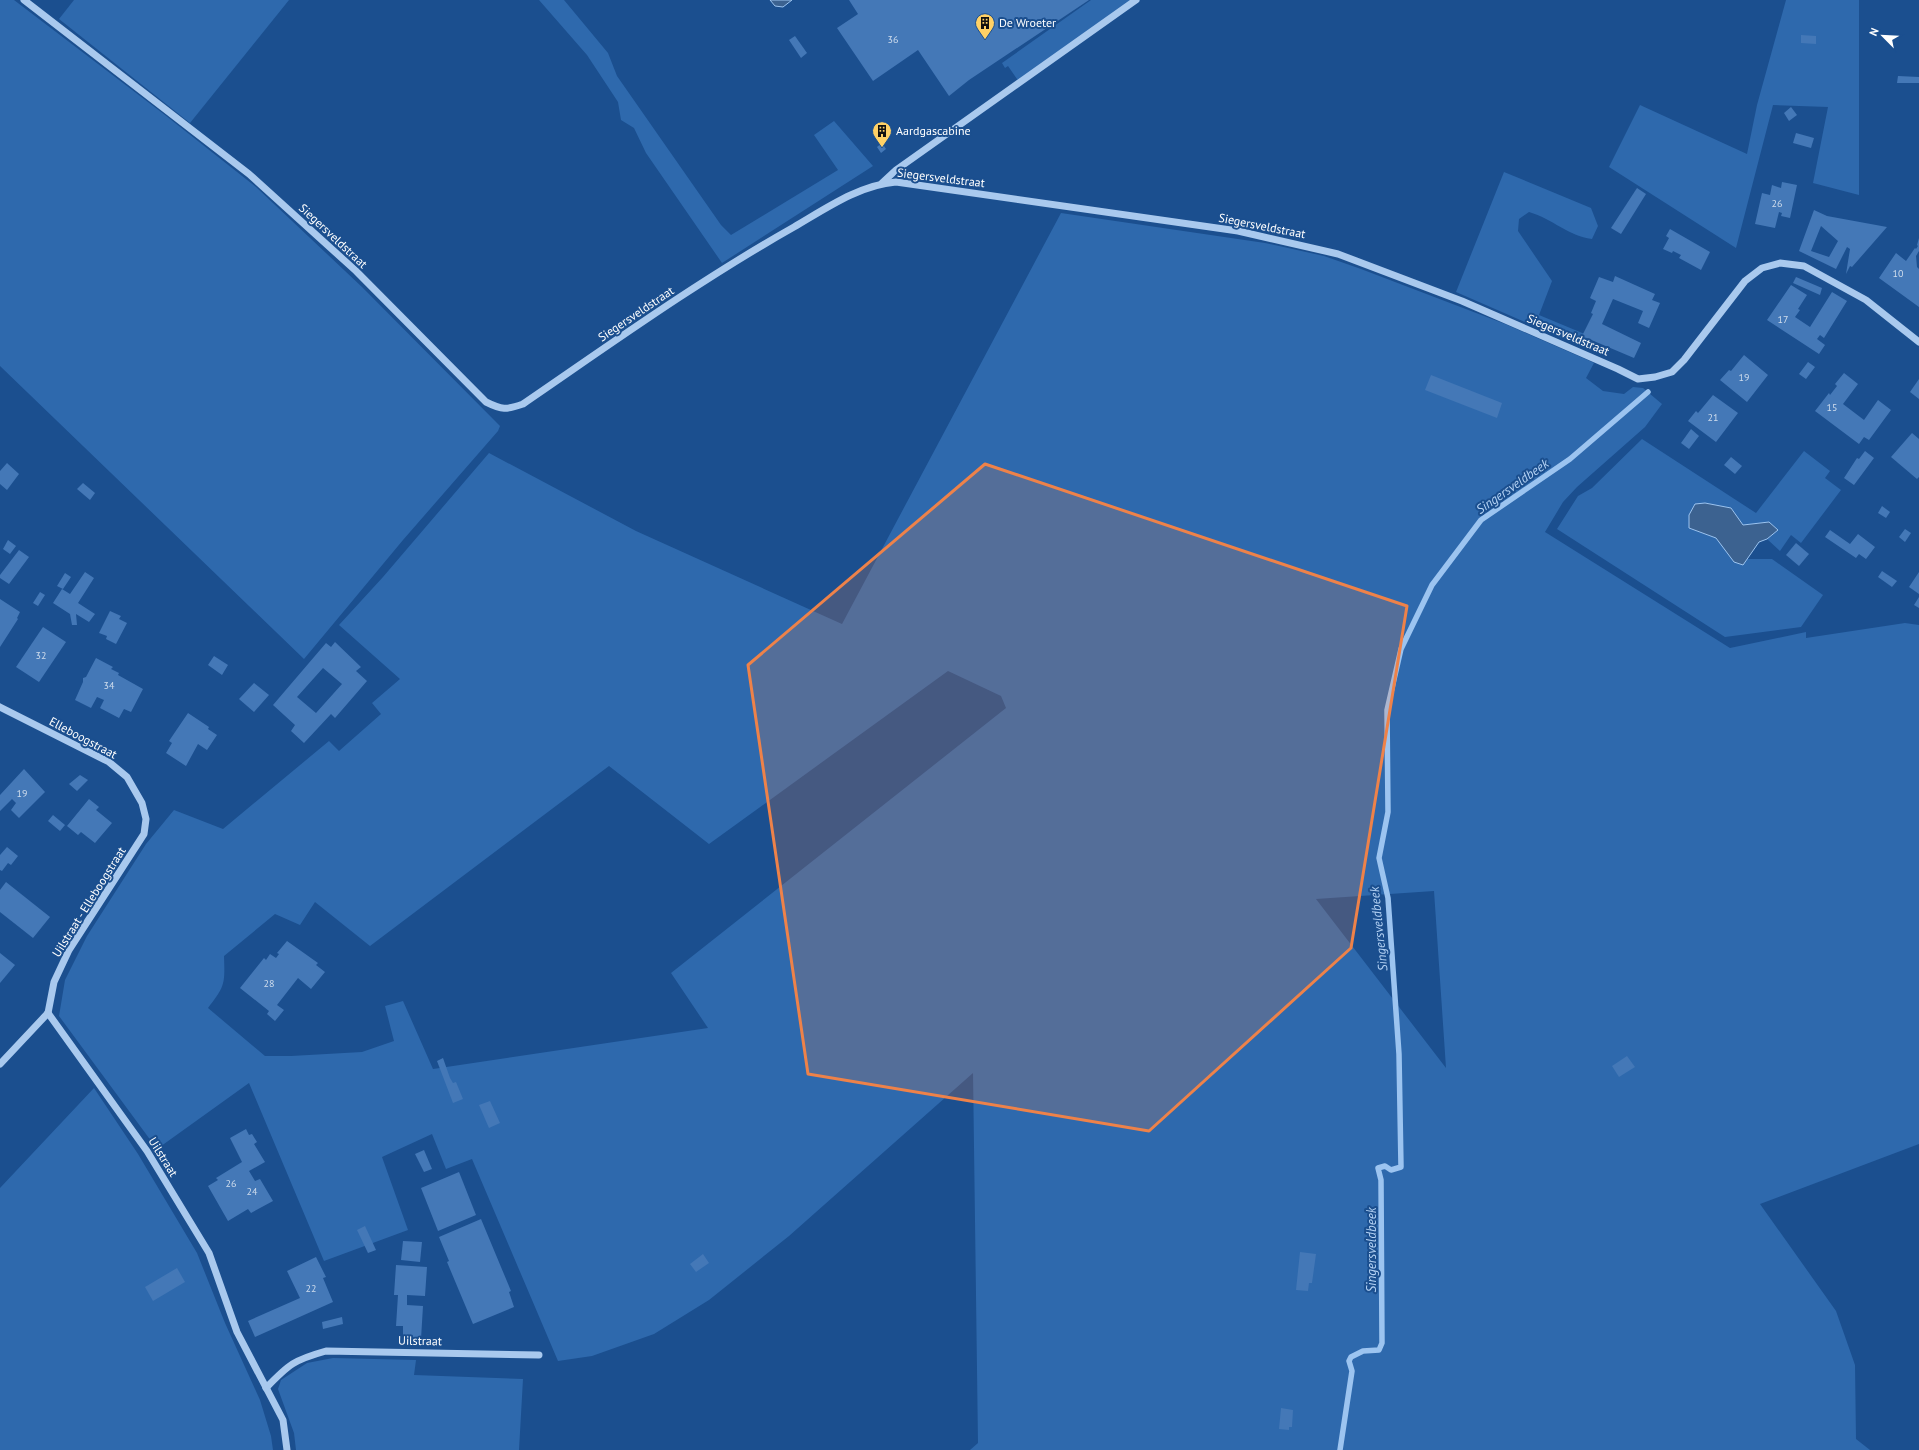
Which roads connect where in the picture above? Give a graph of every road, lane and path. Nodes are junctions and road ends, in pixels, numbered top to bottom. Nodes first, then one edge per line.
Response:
1 (24, 0) edge
2 (1136, 0) edge
3 (882, 183) junction
4 (1919, 342) edge
5 (0, 707) edge
6 (142, 803) joint
7 (48, 1013) junction
8 (0, 1064) edge
9 (539, 1354) dead end
10 (266, 1388) junction
11 (287, 1450) edge

1 - 3 street, Siegersveldstraat
2 - 3 street
3 - 4 street, Siegersveldstraat
5 - 6 street, Elleboogstraat
6 - 7 street, Uilstraat - Elleboogstraat
7 - 8 street
7 - 10 street, Uilstraat
9 - 10 street, Uilstraat
10 - 11 street, Uilstraat

